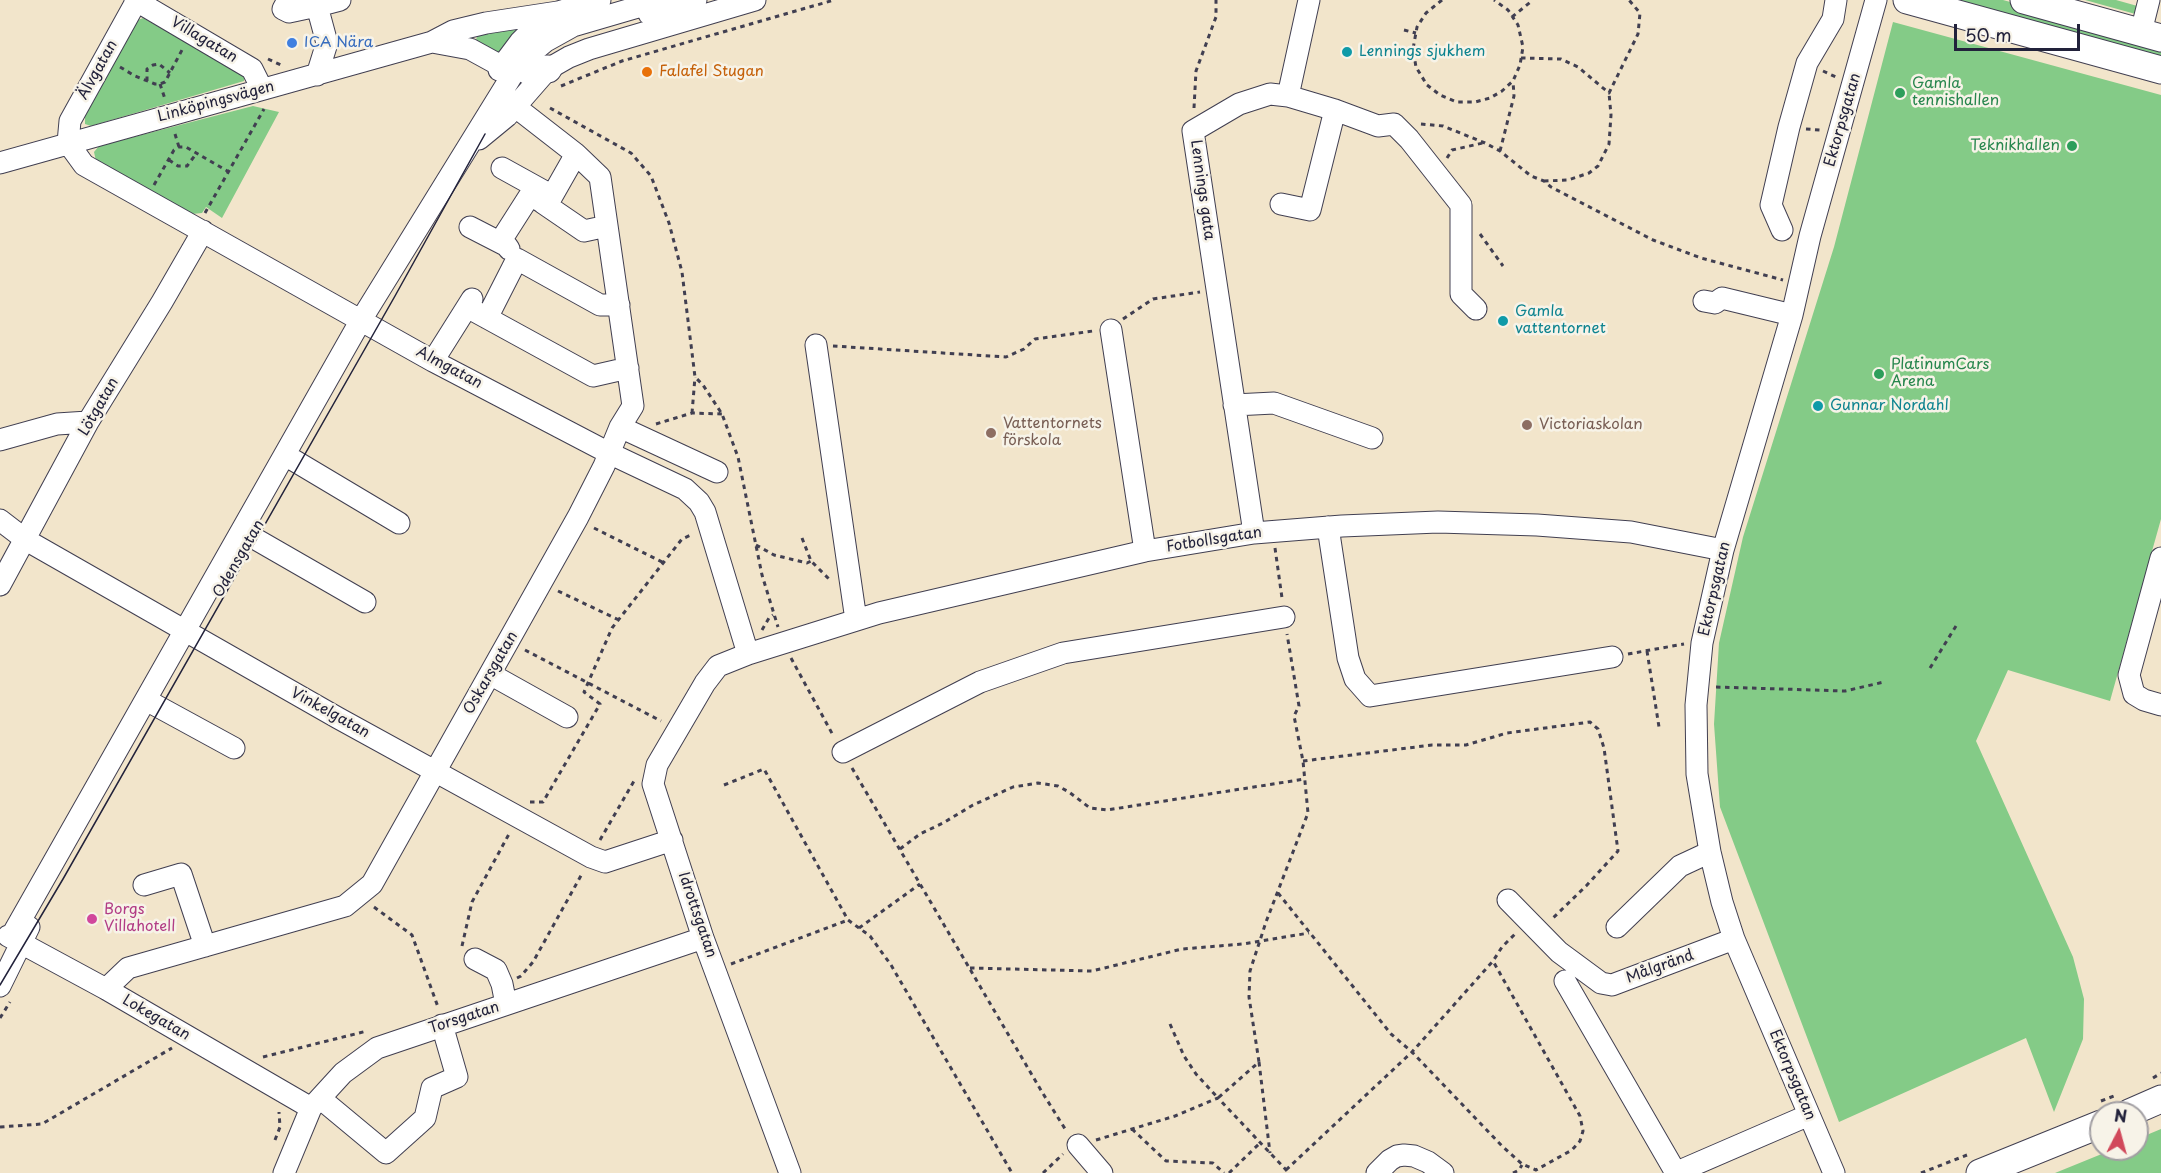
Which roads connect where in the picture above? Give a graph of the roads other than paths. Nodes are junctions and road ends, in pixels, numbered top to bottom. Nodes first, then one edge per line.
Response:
1 (136, 0) edge
2 (288, 0) edge
3 (340, 0) edge
4 (600, 0) edge
5 (662, 0) edge
6 (696, 0) edge
7 (755, 0) edge
8 (1308, 0) edge
9 (1836, 0) edge
10 (1876, 0) edge
11 (1907, 0) edge
12 (2024, 0) edge
13 (2149, 0) edge
14 (317, 6) junction
15 (557, 20) junction
16 (2151, 35) edge
17 (432, 42) junction
18 (2161, 70) edge
19 (317, 75) junction
20 (524, 83) junction
21 (1288, 96) junction
22 (264, 98) junction
23 (1335, 110) junction
24 (480, 135) junction
25 (68, 143) junction
26 (576, 154) junction
27 (0, 163) edge
28 (502, 168) dead end
29 (600, 177) joint
30 (548, 199) junction
31 (1281, 204) dead end
32 (607, 226) junction
33 (470, 227) dead end
34 (200, 229) junction
35 (1782, 230) dead end
36 (500, 242) junction
37 (517, 259) junction
38 (1704, 301) dead end
39 (619, 305) junction
40 (1476, 309) dead end
41 (1792, 315) junction
42 (487, 318) junction
43 (366, 323) junction
44 (1111, 330) road end
45 (816, 345) road end
46 (433, 361) junction
47 (628, 369) junction
48 (1234, 405) junction
49 (88, 422) junction
50 (628, 430) junction
51 (1372, 438) dead end
52 (0, 440) edge
53 (609, 453) junction
54 (290, 458) junction
55 (717, 471) dead end
56 (0, 520) edge
57 (399, 523) dead end
58 (1328, 527) junction
59 (1263, 532) junction
60 (252, 537) junction
61 (26, 540) junction
62 (1724, 550) junction
63 (1144, 551) junction
64 (2161, 558) edge
65 (0, 585) edge
66 (364, 602) dead end
67 (1284, 617) road end
68 (856, 620) junction
69 (190, 633) junction
70 (748, 654) junction
71 (1612, 657) road end
72 (718, 666) joint
73 (490, 674) junction
74 (151, 703) junction
75 (2161, 705) edge
76 (567, 717) dead end
77 (234, 748) dead end
78 (843, 752) road end
79 (436, 770) junction
80 (672, 840) junction
81 (1710, 852) junction
82 (144, 885) dead end
83 (1508, 900) dead end
84 (1617, 927) dead end
85 (10, 937) edge
86 (703, 938) junction
87 (1734, 939) junction
88 (205, 946) junction
89 (475, 959) road end
90 (1565, 981) dead end
91 (4, 986) edge
92 (106, 989) junction
93 (504, 994) junction
94 (442, 1025) junction
95 (316, 1103) junction
96 (1809, 1115) junction
97 (2089, 1129) edge
98 (1078, 1145) road end
99 (284, 1173) edge
100 (790, 1173) edge
101 (1102, 1173) edge
102 (1377, 1173) edge
103 (1443, 1173) edge
104 (1675, 1173) edge
105 (1834, 1173) edge
106 (1980, 1173) edge

1 - 22 street, Villagatan
1 - 25 street, Älvgatan
2 - 14 street
3 - 14 street
4 - 15 street, Linköpingsvägen
5 - 15 street
6 - 20 street
7 - 20 street
8 - 21 street
9 - 35 street
10 - 41 street, Ektorpsgatan
11 - 18 main road
12 - 16 main road
13 - 16 street
14 - 19 street
15 - 17 street, Linköpingsvägen
15 - 20 street
15 - 20 street, Odensgatan
17 - 19 street, Linköpingsvägen
17 - 20 street, Linköpingsvägen
19 - 22 street, Linköpingsvägen
20 - 24 street, Odensgatan
20 - 24 street, Odensgatan
20 - 26 street, Linköpingsvägen
21 - 23 street, Lennings gata
21 - 48 street, Lennings gata
22 - 25 street, Linköpingsvägen
23 - 31 street
23 - 40 street, Lennings gata
24 - 43 street, Odensgatan
25 - 27 street, Linköpingsvägen
25 - 34 street, Almgatan
26 - 29 street, Linköpingsvägen
26 - 30 street
28 - 30 street
29 - 32 street, Oskarsgatan
30 - 32 street
30 - 36 street
32 - 39 street, Oskarsgatan
33 - 36 street
34 - 43 street, Almgatan
34 - 49 street, Lötgatan
36 - 37 street
37 - 39 street
37 - 42 street
38 - 41 street
39 - 47 street, Oskarsgatan
41 - 62 street, Ektorpsgatan
42 - 46 street
42 - 47 street
43 - 46 street, Almgatan
43 - 54 street, Odensgatan
44 - 63 street
45 - 68 street
46 - 53 street, Almgatan
47 - 50 street, Oskarsgatan
48 - 51 street
48 - 59 street, Lennings gata
49 - 52 street
49 - 61 street, Lötgatan
50 - 53 street, Oskarsgatan
50 - 55 street
53 - 70 street, Almgatan
53 - 73 street, Oskarsgatan
54 - 57 street
54 - 60 street, Odensgatan
54 - 69 street
56 - 61 street, Vinkelgatan
58 - 59 street, Fotbollsgatan
58 - 62 street, Fotbollsgatan
58 - 71 street
59 - 63 street, Fotbollsgatan
60 - 66 street
60 - 69 street, Odensgatan
61 - 65 street, Lötgatan
61 - 69 street, Vinkelgatan
62 - 81 street, Ektorpsgatan
63 - 68 street, Fotbollsgatan
64 - 75 street
67 - 78 street
68 - 70 street, Fotbollsgatan
69 - 74 street
69 - 79 street, Vinkelgatan
70 - 72 street, Fotbollsgatan
72 - 80 street, Idrottsgatan
73 - 76 street
73 - 79 street, Oskarsgatan
74 - 77 street
74 - 85 street
79 - 80 street, Vinkelgatan
79 - 88 street, Oskarsgatan
80 - 86 street, Idrottsgatan
81 - 84 street
81 - 87 street, Ektorpsgatan
82 - 88 street
83 - 87 street, Målgränd
85 - 91 street
85 - 92 street, Lokegatan
86 - 93 street, Torsgatan
86 - 100 street, Idrottsgatan
87 - 96 street, Ektorpsgatan
88 - 92 street, Oskarsgatan
89 - 93 street
90 - 104 street
92 - 95 street, Lokegatan
93 - 94 street, Torsgatan
94 - 95 street, Torsgatan
94 - 95 street, Lokegatan
95 - 99 street, Torsgatan
96 - 104 street
96 - 105 street, Ektorpsgatan
97 - 106 main road
98 - 101 street
102 - 103 street

